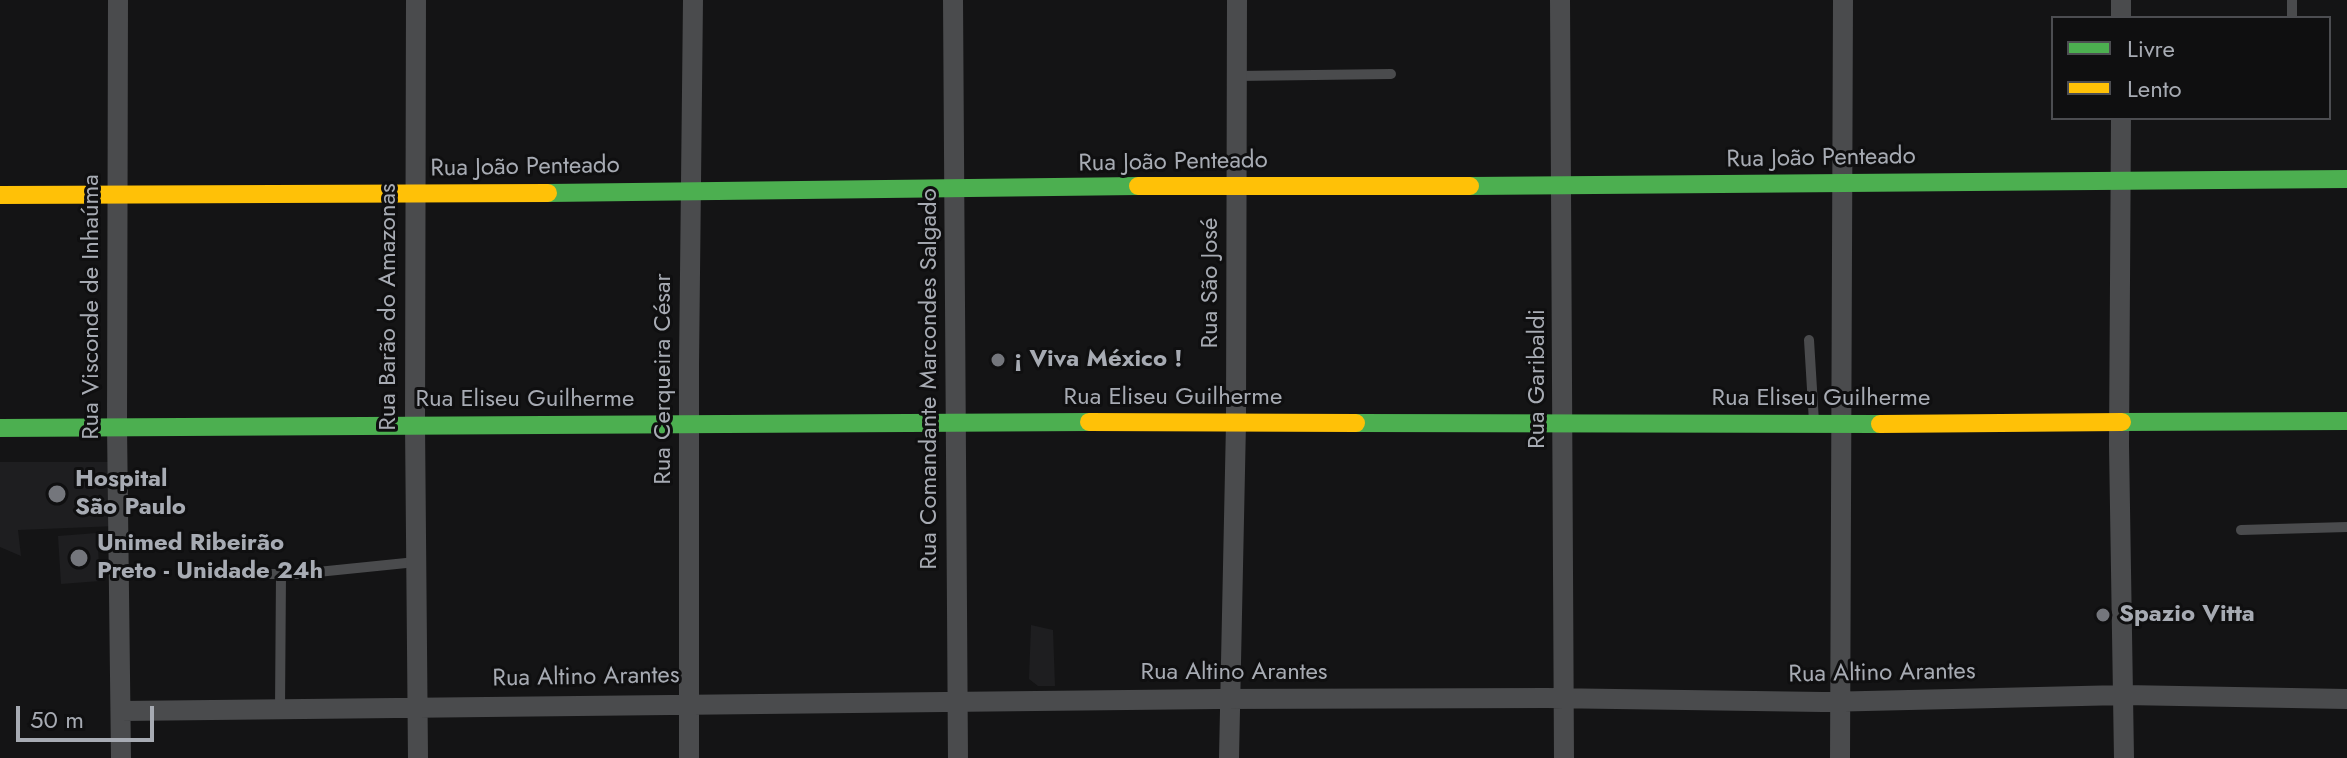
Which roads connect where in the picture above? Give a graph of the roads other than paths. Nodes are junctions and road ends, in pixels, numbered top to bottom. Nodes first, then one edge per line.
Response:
1 (118, 0) edge
2 (416, 0) edge
3 (693, 0) edge
4 (953, 0) edge
5 (1237, 0) edge
6 (1560, 0) edge
7 (1843, 0) edge
8 (1391, 74) dead end
9 (1237, 76) junction
10 (2121, 120) edge
11 (2121, 179) junction
12 (2347, 179) edge
13 (1841, 183) junction
14 (1238, 185) junction
15 (1563, 187) junction
16 (691, 189) junction
17 (955, 189) junction
18 (118, 194) junction
19 (415, 194) junction
20 (0, 195) edge
21 (1809, 340) dead end
22 (2347, 421) edge
23 (957, 422) junction
24 (2119, 422) junction
25 (689, 423) junction
26 (1236, 423) junction
27 (1564, 423) junction
28 (415, 424) junction
29 (1814, 424) junction
30 (1841, 424) junction
31 (117, 426) junction
32 (0, 428) edge
33 (2347, 527) edge
34 (2241, 530) dead end
35 (416, 562) junction
36 (253, 574) dead end
37 (281, 574) junction
38 (2124, 695) junction
39 (1229, 699) junction
40 (1565, 699) junction
41 (2347, 699) edge
42 (957, 701) junction
43 (1840, 701) junction
44 (688, 703) junction
45 (417, 706) junction
46 (280, 708) junction
47 (121, 711) junction
48 (121, 758) edge
49 (418, 758) edge
50 (689, 758) edge
51 (958, 758) edge
52 (1229, 758) edge
53 (1564, 758) edge
54 (1840, 758) edge
55 (2124, 758) edge

1 - 18 street, Rua Visconde de Inhaúma
2 - 19 street, Rua Barão do Amazonas
3 - 16 street, Rua Cerqueira César
4 - 17 street, Rua Comandante Marcondes Salgado
5 - 9 street, Rua São José
6 - 15 street, Rua Garibaldi
7 - 13 street
8 - 9 lane
9 - 14 street, Rua São José
10 - 11 street
11 - 12 street, Rua João Penteado
11 - 13 street, Rua João Penteado
11 - 24 street
13 - 15 street, Rua João Penteado
13 - 30 street
14 - 15 street, Rua João Penteado
14 - 17 street, Rua João Penteado
14 - 26 street, Rua São José
15 - 27 street, Rua Garibaldi
16 - 17 street, Rua João Penteado
16 - 19 street, Rua João Penteado
16 - 25 street, Rua Cerqueira César
17 - 23 street, Rua Comandante Marcondes Salgado
18 - 19 street, Rua João Penteado
18 - 20 street, Rua João Penteado
18 - 31 street, Rua Visconde de Inhaúma
19 - 28 street, Rua Barão do Amazonas
21 - 29 lane
22 - 24 street, Rua Eliseu Guilherme
23 - 25 street, Rua Eliseu Guilherme
23 - 26 street, Rua Eliseu Guilherme
23 - 42 street, Rua Comandante Marcondes Salgado
24 - 30 street, Rua Eliseu Guilherme
24 - 38 street
25 - 28 street, Rua Eliseu Guilherme
25 - 44 street, Rua Cerqueira César
26 - 27 street, Rua Eliseu Guilherme
26 - 39 street, Rua São José
27 - 29 street, Rua Eliseu Guilherme
27 - 40 street, Rua Garibaldi
28 - 31 street, Rua Eliseu Guilherme
28 - 35 street, Rua Barão do Amazonas
29 - 30 street, Rua Eliseu Guilherme
30 - 43 street
31 - 32 street, Rua Eliseu Guilherme
31 - 47 street, Rua Visconde de Inhaúma
33 - 34 lane
35 - 37 lane
35 - 45 street, Rua Barão do Amazonas
36 - 37 lane
37 - 46 lane
38 - 41 street, Rua Altino Arantes
38 - 43 street, Rua Altino Arantes
38 - 55 street
39 - 40 street, Rua Altino Arantes
39 - 42 street, Rua Altino Arantes
39 - 52 street, Rua São José
40 - 43 street, Rua Altino Arantes
40 - 53 street, Rua Garibaldi
42 - 44 street, Rua Altino Arantes
42 - 51 street, Rua Comandante Marcondes Salgado
43 - 54 street
44 - 45 street, Rua Altino Arantes
44 - 50 street, Rua Cerqueira César
45 - 46 street, Rua Altino Arantes
45 - 49 street, Rua Barão do Amazonas
46 - 47 street, Rua Altino Arantes
47 - 48 street, Rua Visconde de Inhaúma

